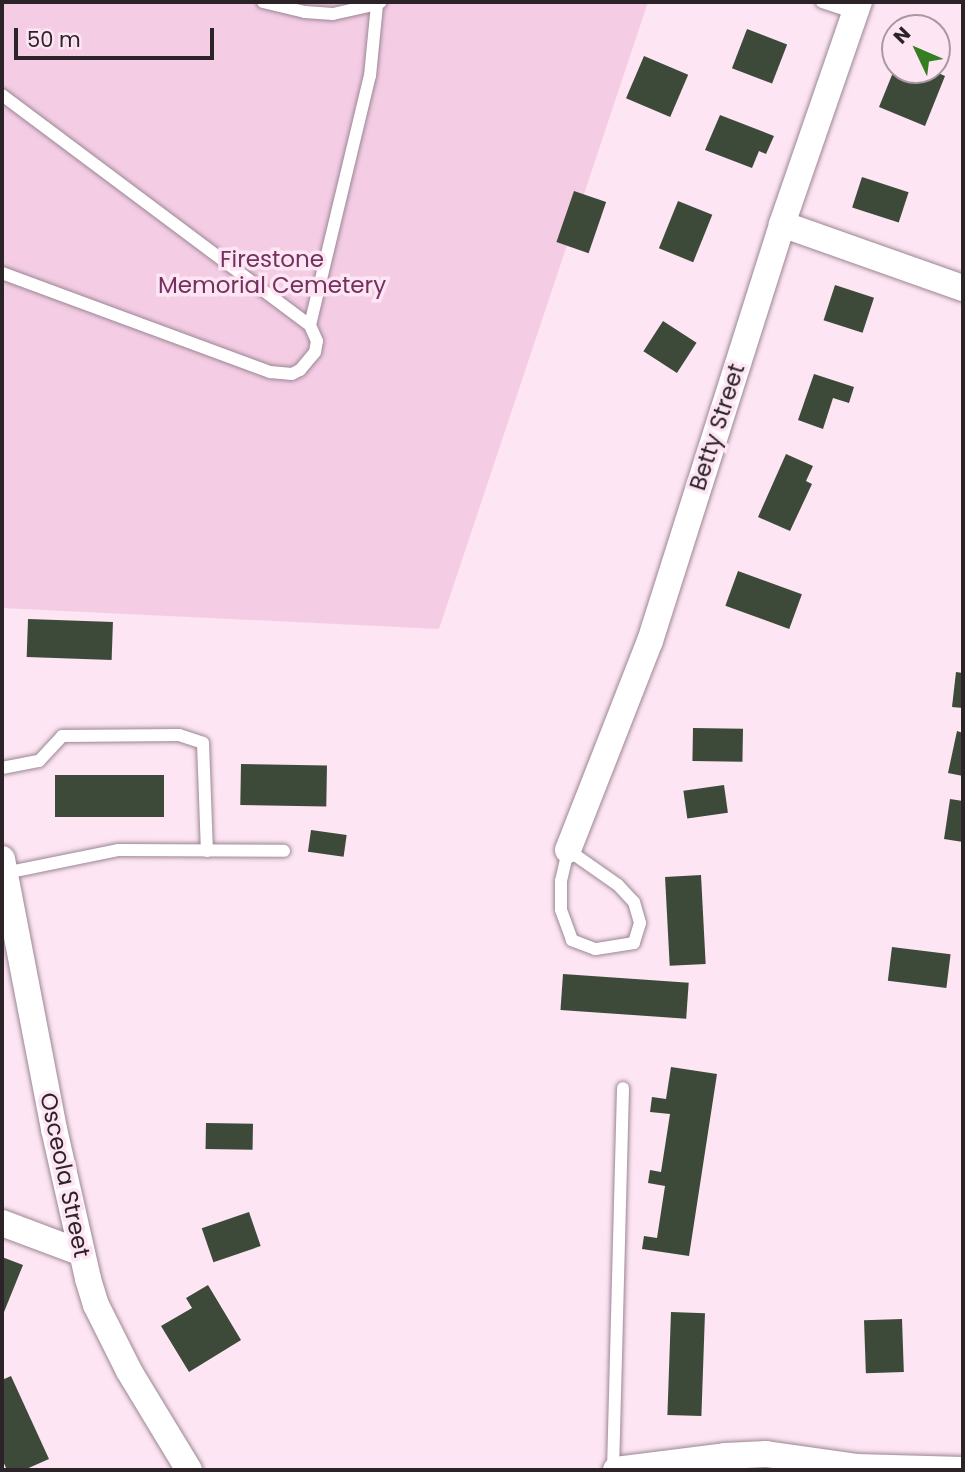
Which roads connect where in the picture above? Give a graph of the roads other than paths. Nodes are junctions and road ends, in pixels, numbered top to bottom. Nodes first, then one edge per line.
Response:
1 (263, 2) edge
2 (822, 2) edge
3 (379, 3) edge
4 (857, 8) edge
5 (2, 95) edge
6 (782, 223) junction
7 (2, 273) edge
8 (963, 288) edge
9 (310, 325) junction
10 (2, 768) edge
11 (568, 850) junction
12 (208, 851) junction
13 (284, 851) dead end
14 (3, 866) edge
15 (623, 1088) dead end
16 (2, 1223) edge
17 (82, 1253) junction
18 (189, 1470) edge
19 (615, 1470) edge
20 (963, 1470) edge

1 - 3 lane
2 - 4 lane
3 - 9 lane
4 - 6 street, Betty Street
5 - 9 lane
6 - 8 street
6 - 11 street, Betty Street
7 - 9 lane
10 - 12 lane
11 - 11 lane
12 - 13 lane
12 - 14 lane
14 - 17 street, Osceola Street
15 - 19 lane
16 - 17 street
17 - 18 street, Osceola Street
19 - 20 street

